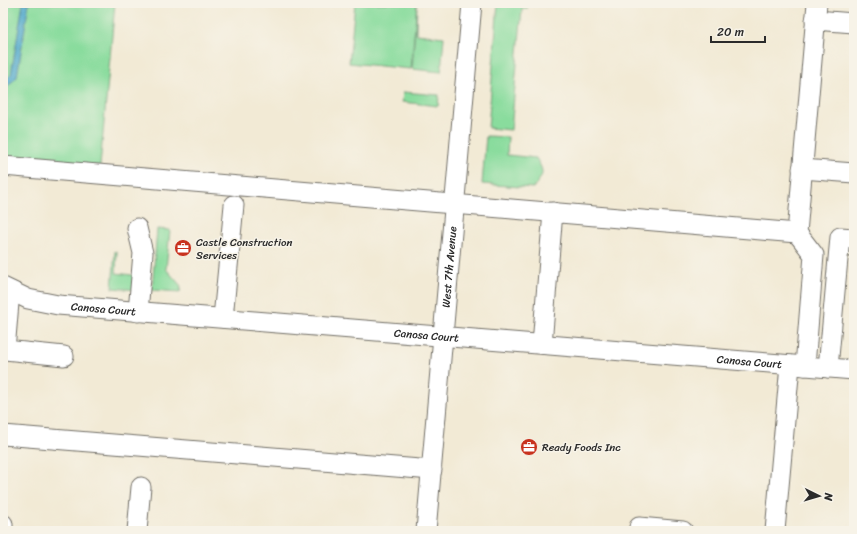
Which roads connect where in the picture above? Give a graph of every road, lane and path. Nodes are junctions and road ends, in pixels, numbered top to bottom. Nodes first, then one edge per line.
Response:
1 (472, 3) edge
2 (816, 12) edge
3 (854, 23) edge
4 (3, 166) edge
5 (802, 169) junction
6 (854, 173) edge
7 (454, 204) junction
8 (234, 205) dead end
9 (553, 212) junction
10 (137, 228) dead end
11 (797, 233) junction
12 (854, 238) edge
13 (6, 289) edge
14 (138, 312) junction
15 (223, 318) junction
16 (443, 336) junction
17 (542, 344) junction
18 (64, 356) dead end
19 (797, 365) junction
20 (828, 368) junction
21 (854, 370) edge
22 (3, 435) edge
23 (432, 470) junction
24 (141, 487) dead end
25 (3, 524) edge
26 (639, 528) dead end
27 (3, 529) edge
28 (137, 531) edge
29 (426, 531) edge
30 (684, 531) edge
31 (775, 531) edge

1 - 7 street, West 7th Avenue
2 - 3 street
2 - 5 street
4 - 7 street
5 - 6 street
5 - 11 street
7 - 9 street
7 - 16 street, West 7th Avenue
8 - 15 street
9 - 11 street
9 - 17 street
10 - 14 street
11 - 19 street
12 - 20 street
13 - 14 street, Canosa Court
13 - 18 street
14 - 15 street, Canosa Court
15 - 16 street, Canosa Court
16 - 17 street, Canosa Court
16 - 23 street, West 7th Avenue
17 - 19 street, Canosa Court
19 - 20 street, Canosa Court
19 - 31 street
20 - 21 street, Canosa Court
22 - 23 street
23 - 29 street, West 7th Avenue
24 - 28 street
25 - 27 street
26 - 30 street

